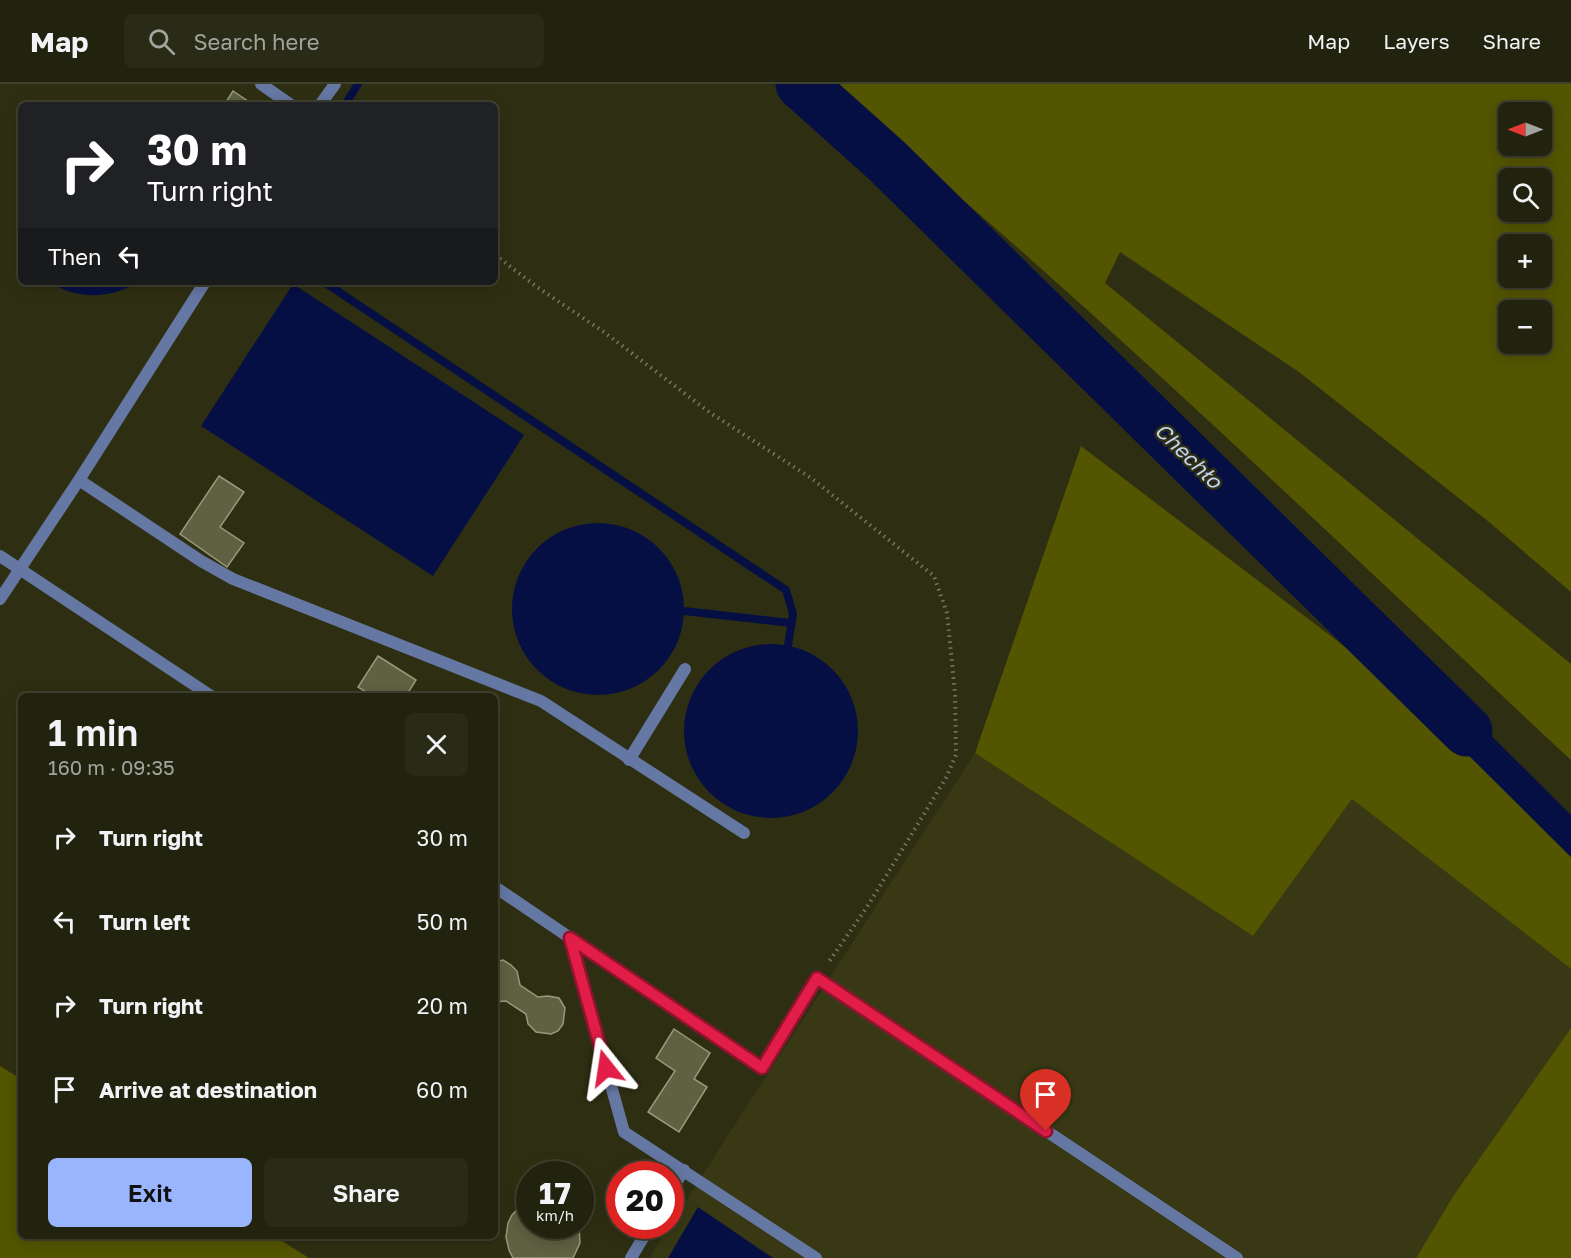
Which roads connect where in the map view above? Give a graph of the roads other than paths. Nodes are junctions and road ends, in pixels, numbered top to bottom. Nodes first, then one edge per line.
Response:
1 (261, 84) edge
2 (335, 84) edge
3 (287, 102) edge
4 (322, 102) edge
5 (203, 285) edge
6 (79, 480) junction
7 (0, 556) edge
8 (20, 569) junction
9 (0, 599) edge
10 (685, 669) dead end
11 (206, 693) edge
12 (629, 760) junction
13 (744, 833) dead end
14 (498, 889) edge
15 (570, 938) junction
16 (670, 1161) edge
17 (684, 1170) edge
18 (642, 1239) edge
19 (631, 1258) edge
20 (816, 1258) edge
21 (1237, 1258) edge

1 - 3 lane
2 - 4 lane
5 - 6 lane
6 - 8 lane
6 - 12 lane
7 - 8 lane
8 - 9 lane
8 - 11 lane
10 - 12 lane
12 - 13 lane
14 - 15 lane
15 - 16 lane
15 - 21 lane
17 - 20 lane
18 - 19 lane

